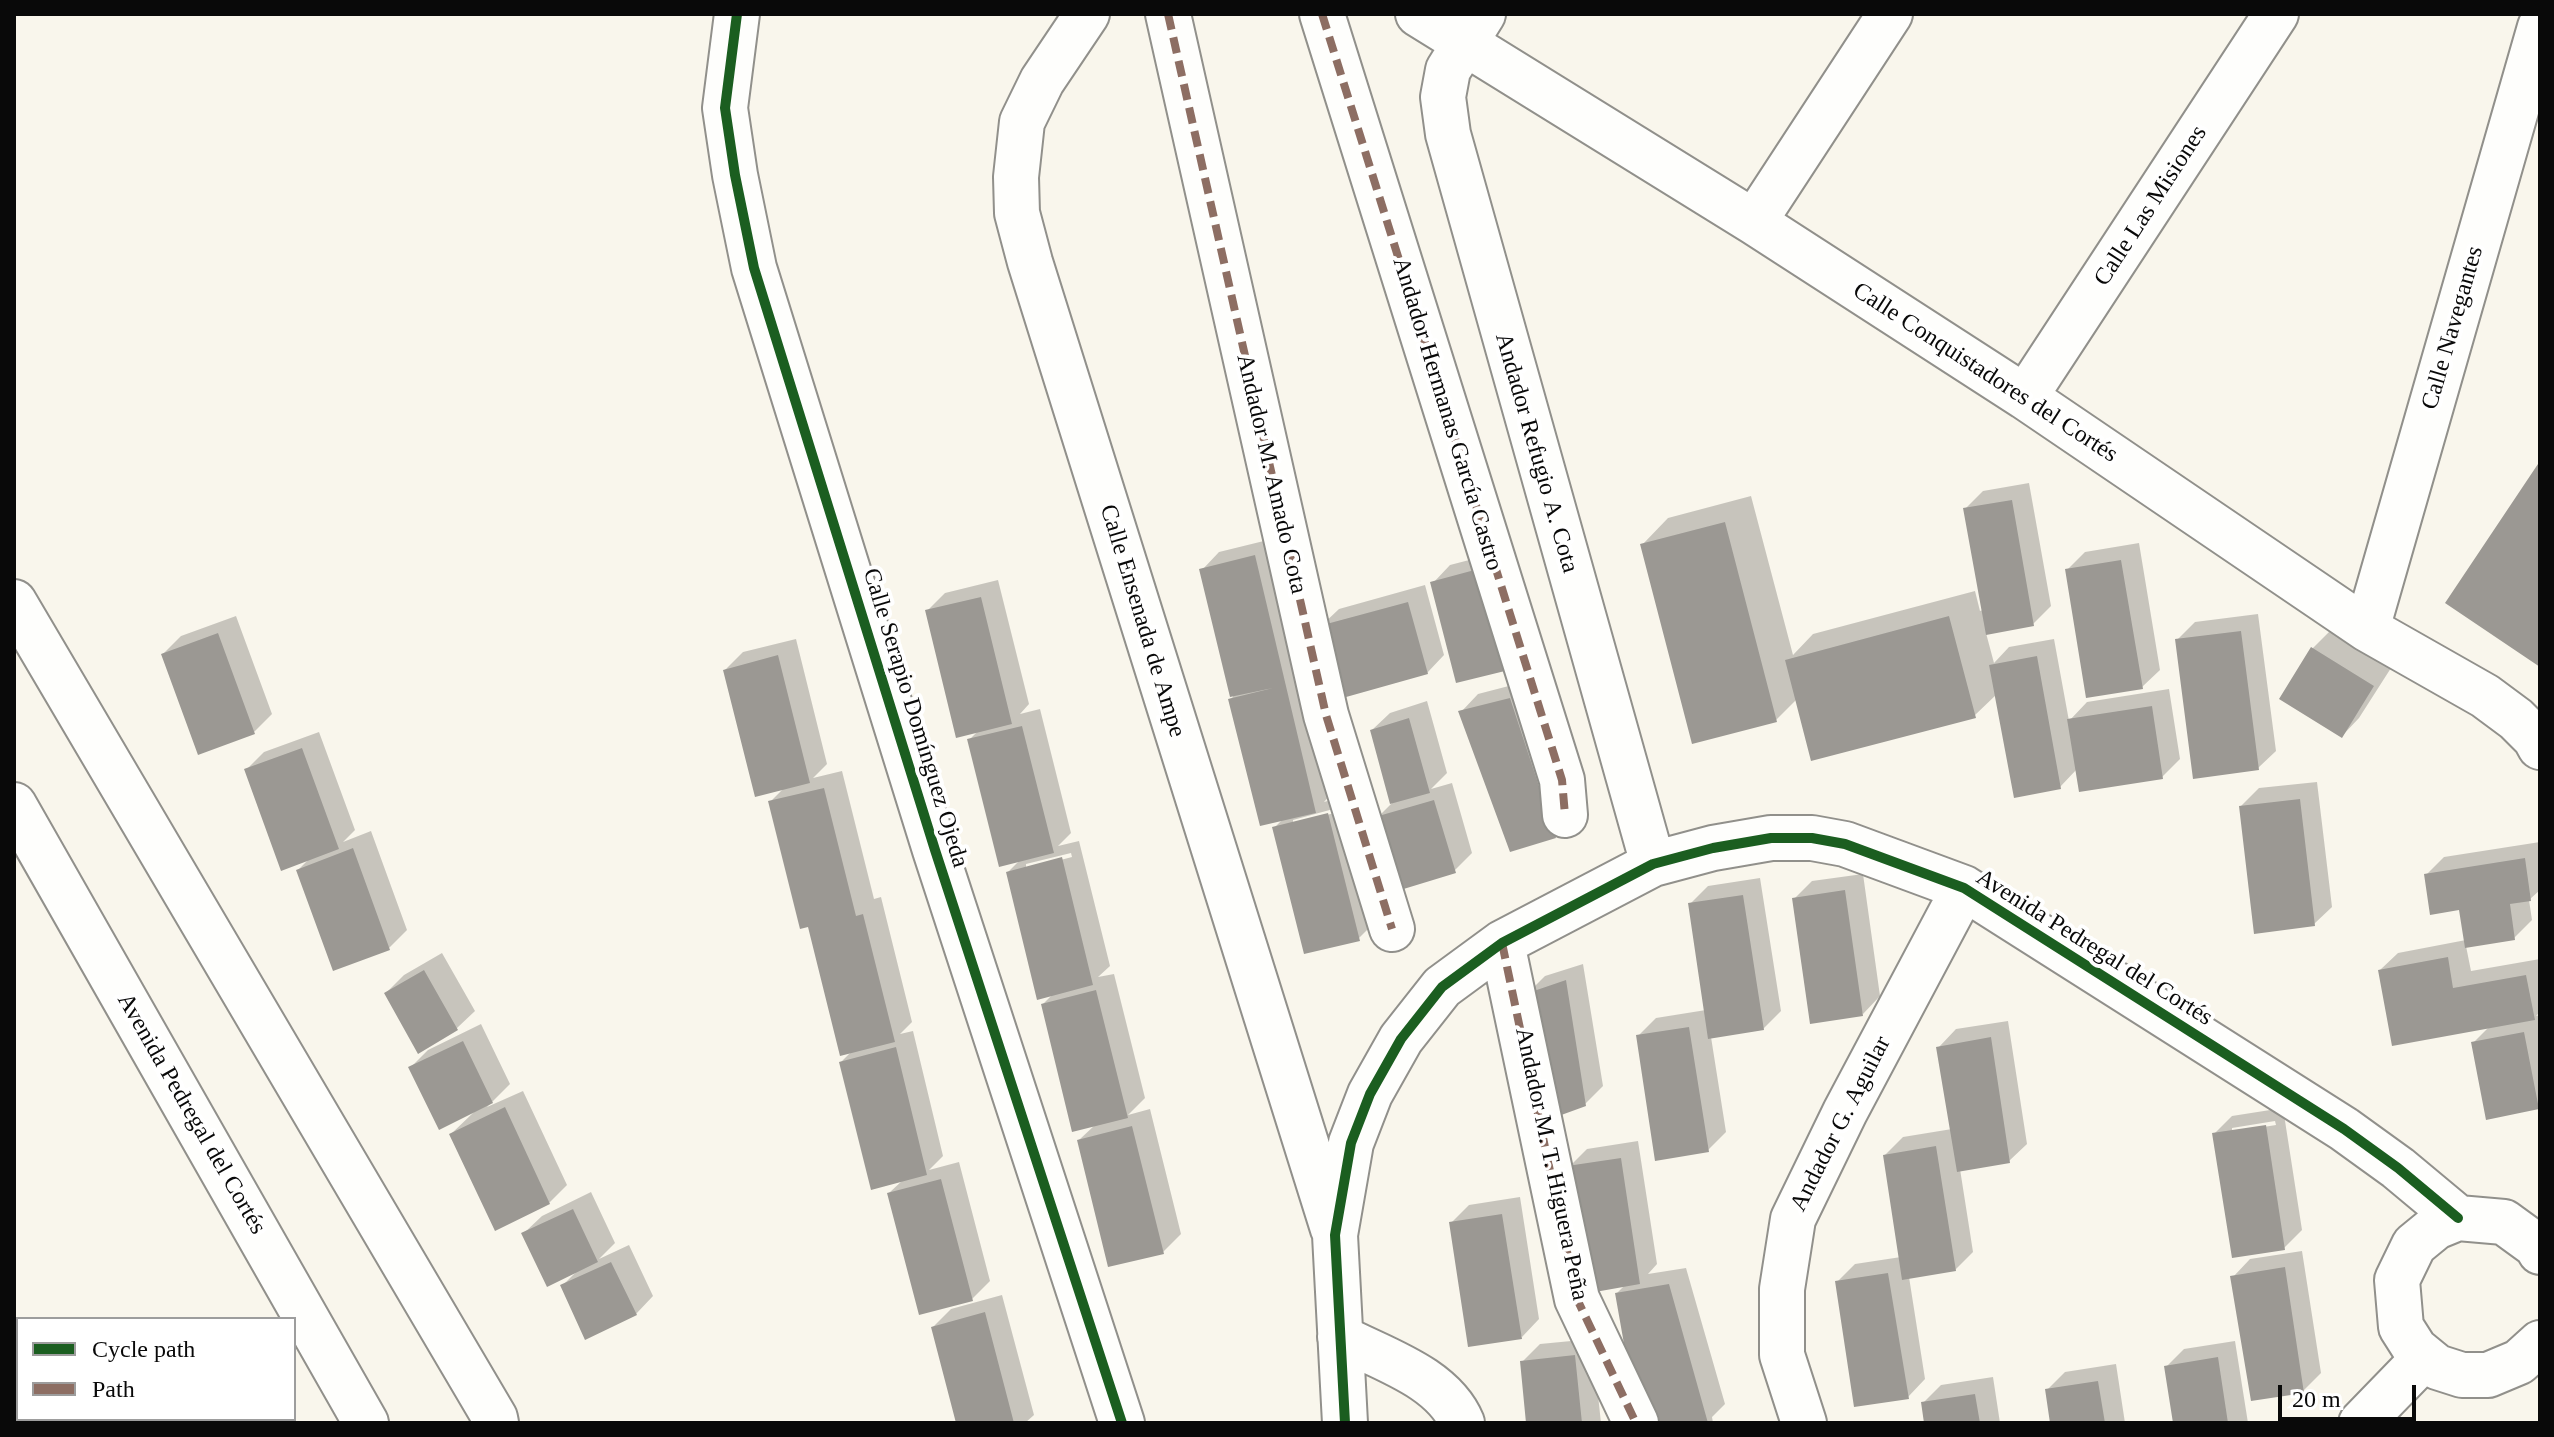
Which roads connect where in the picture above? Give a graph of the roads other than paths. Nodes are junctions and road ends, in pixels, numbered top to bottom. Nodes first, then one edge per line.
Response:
1 (737, 14) edge
2 (1087, 14) edge
3 (1168, 14) edge
4 (1322, 14) edge
5 (1418, 14) edge
6 (1890, 14) edge
7 (2276, 14) edge
8 (2540, 27) edge
9 (1473, 28) edge
10 (1754, 222) junction
11 (2025, 397) junction
12 (14, 602) edge
13 (2367, 629) junction
14 (2540, 747) edge
15 (14, 805) edge
16 (1565, 815) dead end
17 (1653, 864) junction
18 (1964, 888) junction
19 (1392, 929) dead end
20 (1502, 943) junction
21 (2458, 1218) junction
22 (1335, 1235) junction
23 (2540, 1252) edge
24 (1340, 1337) junction
25 (2540, 1343) edge
26 (2424, 1358) junction
27 (366, 1423) edge
28 (496, 1423) edge
29 (1122, 1423) edge
30 (1345, 1423) edge
31 (1462, 1423) edge
32 (1636, 1423) edge
33 (1804, 1423) edge
34 (2361, 1423) edge

1 - 29 street, Calle Serapio Domínguez Ojeda
2 - 22 street, Calle Ensenada de Ampe
3 - 19 street, Andador M. Amado Cota
4 - 16 street, Andador Hermanas García Castro
5 - 9 street, Calle Conquistadores del Cortés
6 - 10 street
7 - 11 street, Calle Las Misiones
8 - 13 street, Calle Navegantes
9 - 10 street, Calle Conquistadores del Cortés
9 - 17 street, Andador Refugio A. Cota
10 - 11 street, Calle Conquistadores del Cortés
11 - 13 street, Calle Conquistadores del Cortés
12 - 28 street
13 - 14 street, Calle Conquistadores del Cortés
15 - 27 street, Avenida Pedregal del Cortés
17 - 18 street, Avenida Pedregal del Cortés
17 - 20 street, Avenida Pedregal del Cortés
18 - 21 street, Avenida Pedregal del Cortés
18 - 33 street, Andador G. Aguilar
20 - 22 street, Avenida Pedregal del Cortés
20 - 32 street, Andador M. T. Higuera Peña
21 - 23 street
21 - 26 street
22 - 24 street, Avenida Pedregal del Cortés
24 - 30 street, Avenida Pedregal del Cortés
24 - 31 street
25 - 26 street
26 - 34 street

